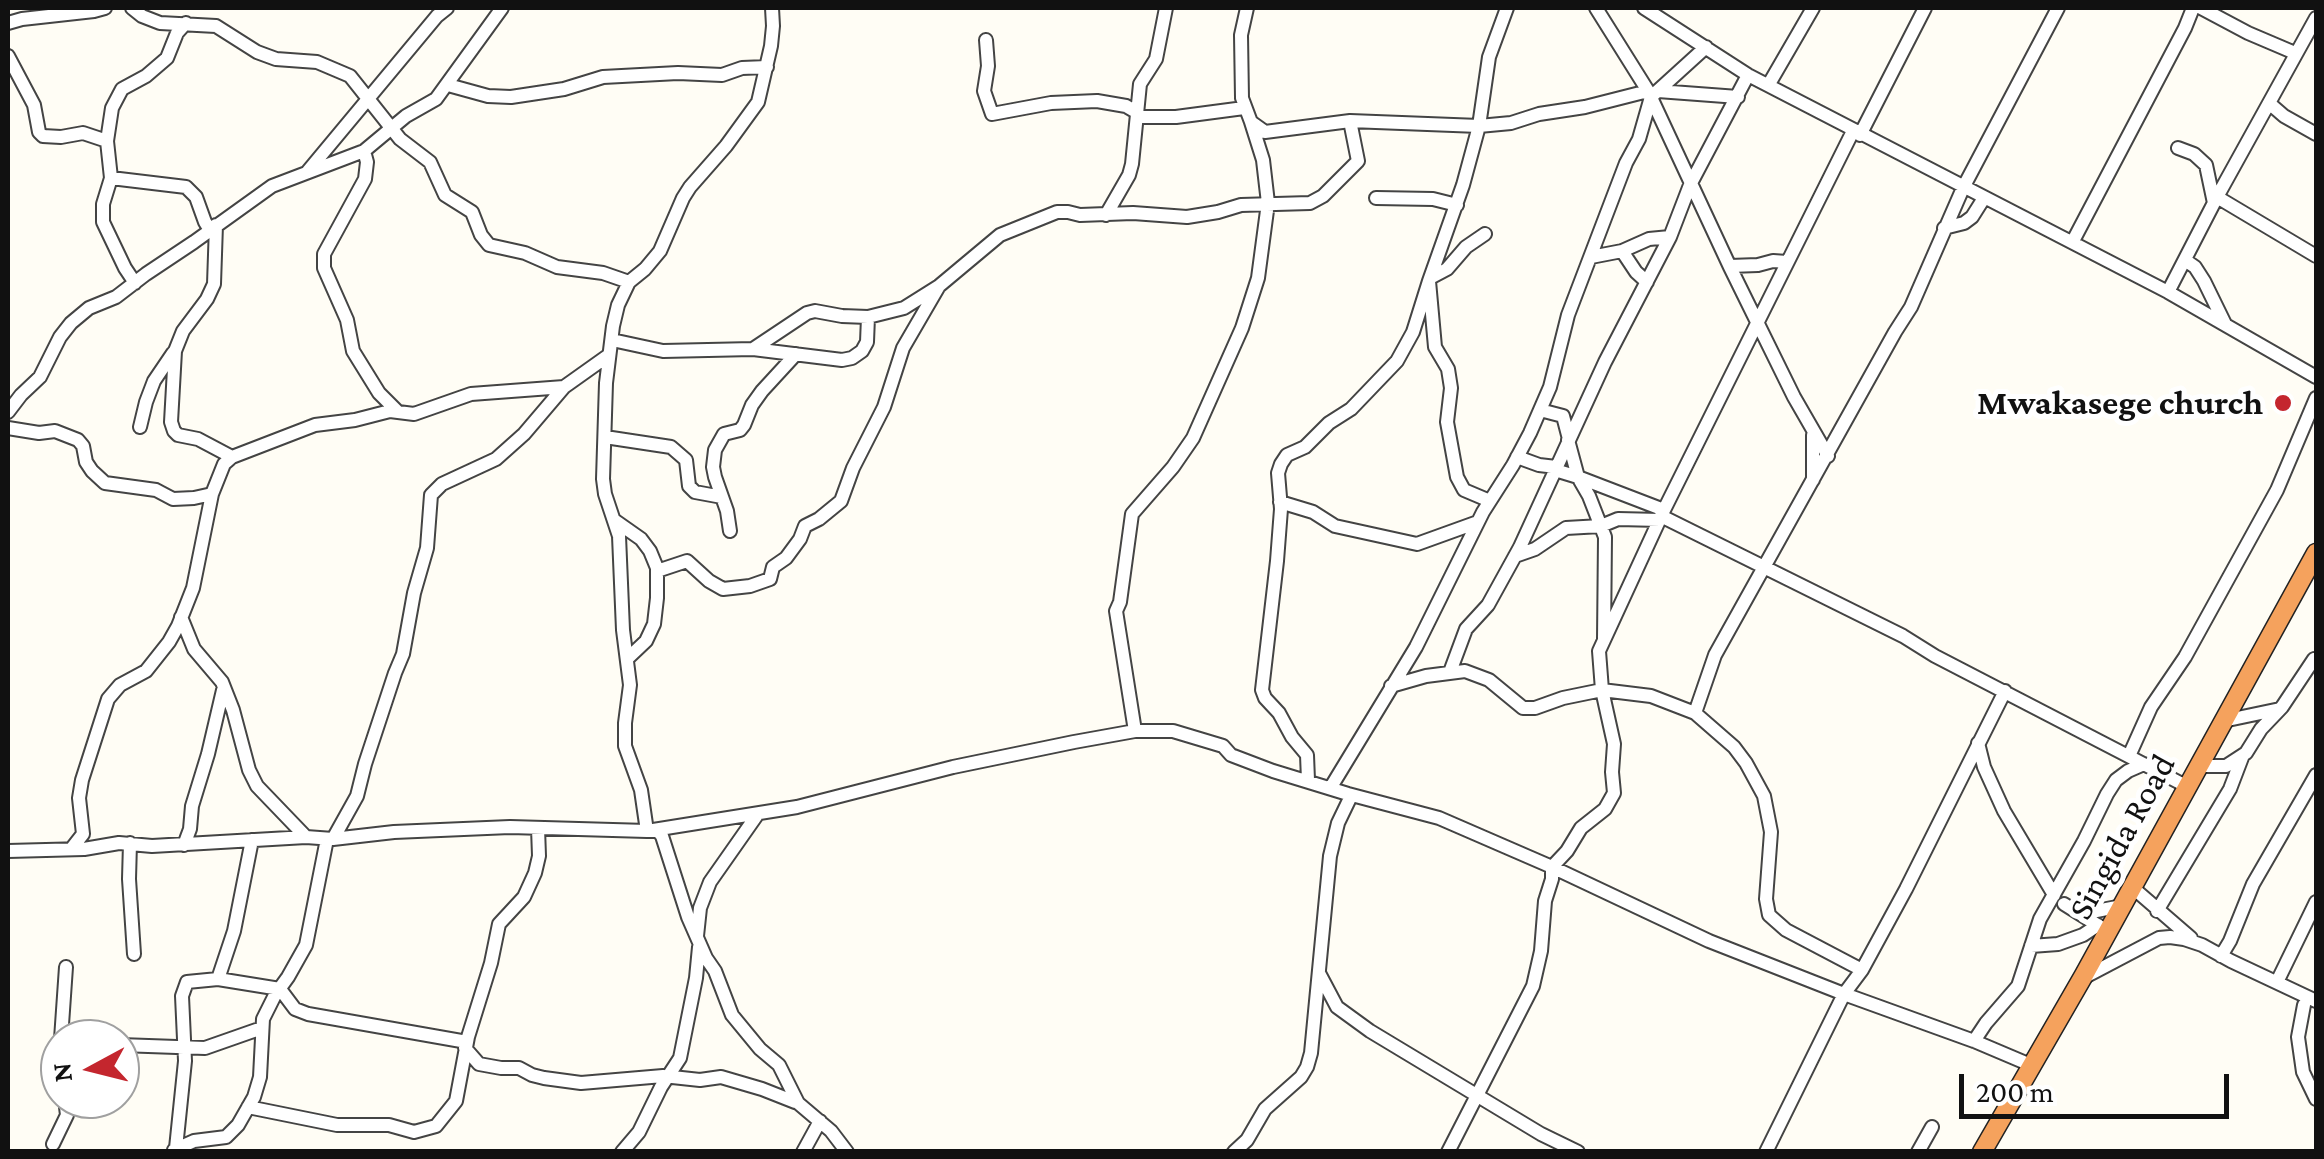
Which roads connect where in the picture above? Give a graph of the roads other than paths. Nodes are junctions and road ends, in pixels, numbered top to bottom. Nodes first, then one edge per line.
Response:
1 (105, 8) edge
2 (132, 8) edge
3 (447, 8) edge
4 (502, 8) edge
5 (772, 8) edge
6 (1166, 8) edge
7 (1247, 8) edge
8 (1506, 8) edge
9 (1596, 8) edge
10 (1644, 8) edge
11 (1813, 8) edge
12 (1925, 8) edge
13 (2058, 8) edge
14 (2193, 8) edge
15 (2201, 8) edge
16 (214, 10) edge
17 (2316, 18) edge
18 (8, 23) edge
19 (186, 23) junction
20 (216, 26) junction
21 (986, 40) dead end
22 (1706, 47) junction
23 (2295, 54) junction
24 (8, 56) edge
25 (767, 66) junction
26 (1748, 75) junction
27 (1769, 84) junction
28 (448, 85) junction
29 (1652, 94) junction
30 (1738, 97) junction
31 (368, 98) junction
32 (2269, 102) junction
33 (1244, 108) junction
34 (1138, 115) junction
35 (1350, 121) junction
36 (1251, 122) junction
37 (1479, 126) junction
38 (390, 128) junction
39 (1857, 133) junction
40 (2316, 134) edge
41 (107, 141) junction
42 (2178, 148) dead end
43 (364, 151) junction
44 (306, 173) junction
45 (111, 178) junction
46 (1690, 185) junction
47 (1964, 188) junction
48 (1376, 198) dead end
49 (1984, 198) junction
50 (2215, 201) junction
51 (1268, 203) junction
52 (1294, 204) junction
53 (1457, 205) junction
54 (1106, 215) junction
55 (1265, 226) junction
56 (213, 228) junction
57 (1944, 228) junction
58 (1485, 234) dead end
59 (1600, 234) junction
60 (1670, 236) junction
61 (2072, 241) junction
62 (1620, 251) junction
63 (2316, 256) edge
64 (1591, 257) junction
65 (2185, 260) junction
66 (1787, 262) junction
67 (1730, 266) junction
68 (1429, 279) junction
69 (629, 282) junction
70 (1647, 282) junction
71 (135, 283) junction
72 (940, 286) junction
73 (2168, 292) junction
74 (868, 316) junction
75 (1758, 320) junction
76 (2225, 324) junction
77 (612, 340) junction
78 (753, 349) junction
79 (174, 351) junction
80 (796, 354) junction
81 (609, 355) junction
82 (2316, 377) edge
83 (564, 387) junction
84 (1547, 393) junction
85 (2316, 398) edge
86 (397, 410) junction
87 (1540, 410) junction
88 (8, 412) edge
89 (1561, 415) junction
90 (140, 427) dead end
91 (8, 428) edge
92 (1812, 431) junction
93 (605, 437) junction
94 (1568, 440) junction
95 (1828, 456) junction
96 (232, 457) junction
97 (1517, 457) junction
98 (1555, 468) junction
99 (1578, 476) junction
100 (1813, 482) junction
101 (212, 494) junction
102 (722, 496) junction
103 (1490, 501) junction
104 (1280, 502) junction
105 (1662, 515) junction
106 (614, 520) junction
107 (1478, 522) junction
108 (1602, 526) junction
109 (730, 531) dead end
110 (2316, 553) edge
111 (1516, 556) junction
112 (1766, 566) junction
113 (657, 571) junction
114 (181, 617) junction
115 (1604, 641) junction
116 (627, 658) junction
117 (2314, 659) dead end
118 (1450, 672) junction
119 (1391, 686) junction
120 (224, 688) junction
121 (1602, 690) junction
122 (2005, 692) junction
123 (2280, 709) junction
124 (1695, 713) junction
125 (2223, 720) junction
126 (1135, 731) junction
127 (1978, 743) junction
128 (2242, 755) junction
129 (2129, 756) junction
130 (2144, 764) junction
131 (2198, 766) junction
132 (2316, 775) edge
133 (1308, 780) junction
134 (1330, 786) junction
135 (2186, 786) junction
136 (1348, 794) junction
137 (757, 815) junction
138 (538, 828) junction
139 (647, 831) junction
140 (306, 837) junction
141 (330, 839) junction
142 (252, 840) junction
143 (130, 843) junction
144 (184, 845) junction
145 (72, 848) junction
146 (8, 851) edge
147 (1552, 867) junction
148 (2132, 887) junction
149 (2059, 900) junction
150 (2316, 902) edge
151 (2122, 906) junction
152 (2157, 911) junction
153 (2081, 914) junction
154 (2103, 928) junction
155 (698, 942) junction
156 (2202, 945) junction
157 (2031, 946) junction
158 (134, 954) dead end
159 (2221, 956) junction
160 (66, 966) dead end
161 (1318, 970) junction
162 (1862, 970) junction
163 (2082, 978) junction
164 (218, 979) junction
165 (2277, 982) junction
166 (280, 989) junction
167 (1844, 994) junction
168 (2310, 1003) edge
169 (2000, 1007) junction
170 (1980, 1014) dead end
171 (2316, 1018) edge
172 (62, 1019) edge
173 (262, 1028) junction
174 (1974, 1040) junction
175 (466, 1045) junction
176 (140, 1046) edge
177 (184, 1048) junction
178 (2032, 1066) junction
179 (666, 1076) junction
180 (1478, 1095) junction
181 (2316, 1099) edge
182 (798, 1103) junction
183 (248, 1107) junction
184 (64, 1119) edge
185 (820, 1121) junction
186 (1932, 1126) dead end
187 (53, 1144) dead end
188 (174, 1150) edge
189 (622, 1152) edge
190 (803, 1152) edge
191 (847, 1152) edge
192 (1234, 1152) edge
193 (1448, 1152) edge
194 (1578, 1152) edge
195 (1766, 1152) edge
196 (1918, 1152) edge
197 (1982, 1152) edge

1 - 18 street
2 - 19 street
3 - 31 street
4 - 28 street
5 - 25 street
6 - 34 street
7 - 33 street
8 - 37 street
9 - 29 street
10 - 22 street
11 - 27 street
12 - 39 street
13 - 47 street
14 - 61 street
15 - 23 street
16 - 20 street
17 - 23 street
19 - 20 street
19 - 41 street
20 - 31 street
21 - 34 street
22 - 26 street
22 - 29 street
23 - 32 street
24 - 41 street
25 - 28 street
25 - 69 street
26 - 27 street
26 - 30 street
27 - 39 street
28 - 38 street
29 - 30 street
29 - 37 street
29 - 46 street
29 - 59 street
30 - 46 street
31 - 38 street
31 - 44 street
32 - 40 street
32 - 50 street
33 - 34 street
33 - 36 street
34 - 54 street
35 - 36 street
35 - 37 street
35 - 52 street
36 - 51 street
37 - 53 street
38 - 43 street
38 - 69 street
39 - 47 street
39 - 66 street
41 - 45 street
42 - 50 street
43 - 44 street
43 - 86 street
44 - 56 street
45 - 56 street
45 - 71 street
46 - 60 street
46 - 67 street
47 - 49 street
47 - 57 street
48 - 53 street
49 - 57 street
49 - 61 street
50 - 63 street
50 - 65 street
51 - 52 street
51 - 54 street
51 - 55 street
52 - 55 street
53 - 68 street
54 - 72 street
55 - 126 street
56 - 71 street
56 - 79 street
57 - 95 street
58 - 68 street
59 - 62 street
59 - 64 street
60 - 62 street
60 - 70 street
61 - 73 street
62 - 64 street
62 - 70 street
64 - 84 street
65 - 73 street
65 - 76 street
66 - 67 street
66 - 75 street
67 - 75 street
68 - 103 street
68 - 104 street
69 - 77 street
70 - 94 street
71 - 88 street
72 - 74 street
72 - 113 street
73 - 76 street
74 - 78 street
74 - 80 street
75 - 92 street
75 - 105 street
76 - 82 street
77 - 78 street
77 - 81 street
78 - 80 street
79 - 90 street
79 - 96 street
80 - 102 street
81 - 83 street
81 - 93 street
83 - 86 street
83 - 141 street
84 - 87 street
84 - 89 street
85 - 129 street
86 - 96 street
87 - 89 street
87 - 97 street
89 - 94 street
91 - 101 street
92 - 95 street
92 - 100 street
93 - 102 street
93 - 106 street
94 - 98 street
94 - 99 street
95 - 100 street
96 - 101 street
97 - 98 street
97 - 103 street
98 - 99 street
98 - 111 street
99 - 105 street
99 - 108 street
100 - 112 street
101 - 114 street
102 - 109 street
103 - 107 street
104 - 107 street
104 - 133 street
105 - 108 street
105 - 112 street
105 - 115 street
106 - 113 street
106 - 116 street
107 - 119 street
108 - 111 street
108 - 115 street
110 - 125 highway, Singida Road
111 - 118 street
112 - 122 street
112 - 124 street
113 - 116 street
114 - 120 street
114 - 145 street
115 - 121 street
116 - 139 street
117 - 123 street
118 - 119 street
118 - 121 street
119 - 134 street
120 - 140 street
120 - 144 street
121 - 124 street
121 - 147 street
122 - 127 street
122 - 129 street
123 - 125 street
123 - 128 street
124 - 162 street
125 - 131 highway, Singida Road
126 - 133 street
126 - 137 street
127 - 149 street
127 - 162 street
128 - 131 street
128 - 152 street
129 - 130 street
130 - 135 street
130 - 149 street
131 - 135 highway, Singida Road
132 - 159 street
133 - 134 street
134 - 136 street
135 - 148 highway, Singida Road
136 - 147 street
136 - 161 street
137 - 139 street
137 - 155 street
138 - 139 street
138 - 141 street
138 - 175 street
139 - 155 street
140 - 141 street
140 - 142 street
141 - 166 street
142 - 144 street
142 - 164 street
143 - 144 street
143 - 145 street
143 - 158 street
145 - 146 street
147 - 167 street
147 - 180 street
148 - 151 highway, Singida Road
148 - 152 street
149 - 153 street
149 - 157 street
150 - 165 street
151 - 153 street
151 - 154 highway, Singida Road
152 - 156 street
153 - 154 street
154 - 157 street
154 - 163 highway, Singida Road
155 - 179 street
155 - 182 street
156 - 159 street
156 - 163 street
157 - 169 street
159 - 165 street
160 - 172 street
161 - 180 street
161 - 192 street
162 - 167 street
163 - 178 highway, Singida Road
164 - 166 street
164 - 177 street
165 - 168 street
166 - 173 street
166 - 175 street
167 - 174 street
167 - 195 street
168 - 171 street
168 - 181 street
169 - 170 street
169 - 174 street
173 - 177 street
173 - 183 street
174 - 178 street
175 - 179 street
175 - 183 street
176 - 177 street
177 - 188 street
178 - 197 highway, Singida Road
179 - 182 street
179 - 189 street
180 - 193 street
180 - 194 street
182 - 185 street
183 - 188 street
184 - 187 street
185 - 190 street
185 - 191 street
186 - 196 street

